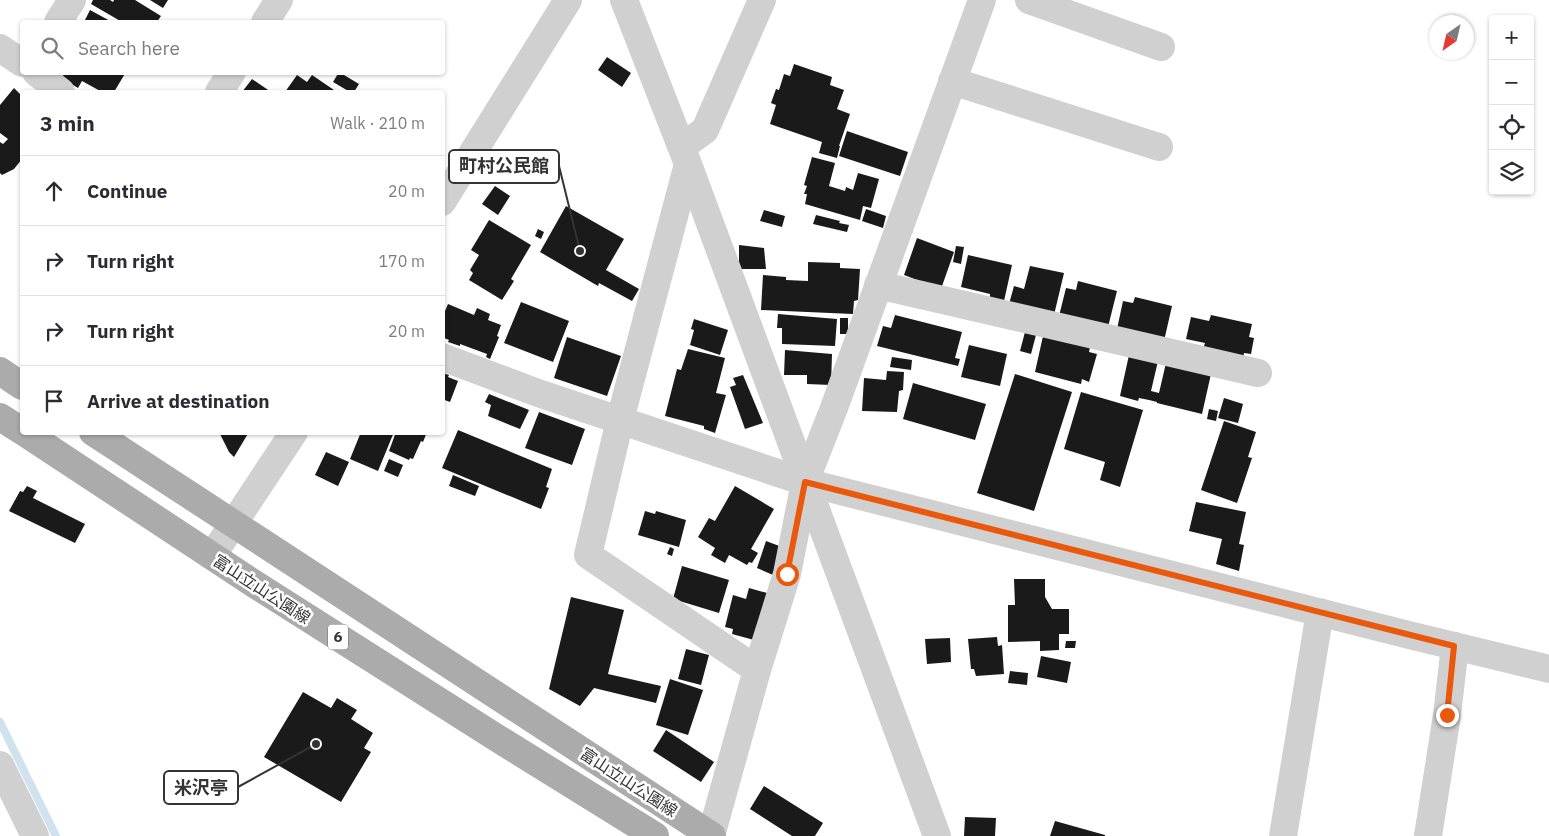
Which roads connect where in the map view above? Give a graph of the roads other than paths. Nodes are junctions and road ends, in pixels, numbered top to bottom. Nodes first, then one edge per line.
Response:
1 (72, 0) edge
2 (279, 0) edge
3 (568, 0) edge
4 (624, 0) edge
5 (762, 0) edge
6 (982, 0) edge
7 (1029, 0) edge
8 (59, 20) edge
9 (266, 20) edge
10 (1161, 47) dead end
11 (0, 48) edge
12 (20, 62) edge
13 (40, 75) edge
14 (230, 75) edge
15 (952, 80) junction
16 (58, 90) edge
17 (220, 90) edge
18 (1159, 148) dead end
19 (684, 154) junction
20 (445, 197) edge
21 (878, 284) junction
22 (445, 358) edge
23 (0, 371) edge
24 (1258, 373) dead end
25 (20, 385) edge
26 (0, 417) edge
27 (620, 420) junction
28 (20, 430) edge
29 (28, 435) edge
30 (98, 435) edge
31 (292, 435) edge
32 (805, 482) junction
33 (233, 524) junction
34 (212, 556) junction
35 (1320, 612) junction
36 (1454, 646) junction
37 (1549, 669) edge
38 (757, 670) junction
39 (0, 765) edge
40 (35, 836) edge
41 (655, 836) edge
42 (711, 836) edge
43 (937, 836) edge
44 (1283, 836) edge
45 (1428, 836) edge

1 - 8 street
2 - 9 street
3 - 20 street
4 - 19 street
5 - 19 street
6 - 15 street
7 - 10 street
11 - 12 street
13 - 16 street
14 - 17 street
15 - 18 street
15 - 21 street
19 - 27 street
19 - 32 street
21 - 24 street
21 - 32 street
22 - 27 street
23 - 25 main road
26 - 28 main road, 富山立山公園線 / 6
27 - 32 street
27 - 38 street
29 - 34 main road, 富山立山公園線 / 6
30 - 33 main road, 富山立山公園線 / 6
31 - 33 street
32 - 35 street
32 - 38 street
32 - 43 street
33 - 34 street
33 - 42 main road, 富山立山公園線 / 6
34 - 41 main road, 富山立山公園線 / 6
35 - 36 street
35 - 44 street
36 - 37 street
36 - 45 street
38 - 42 street
39 - 40 street

